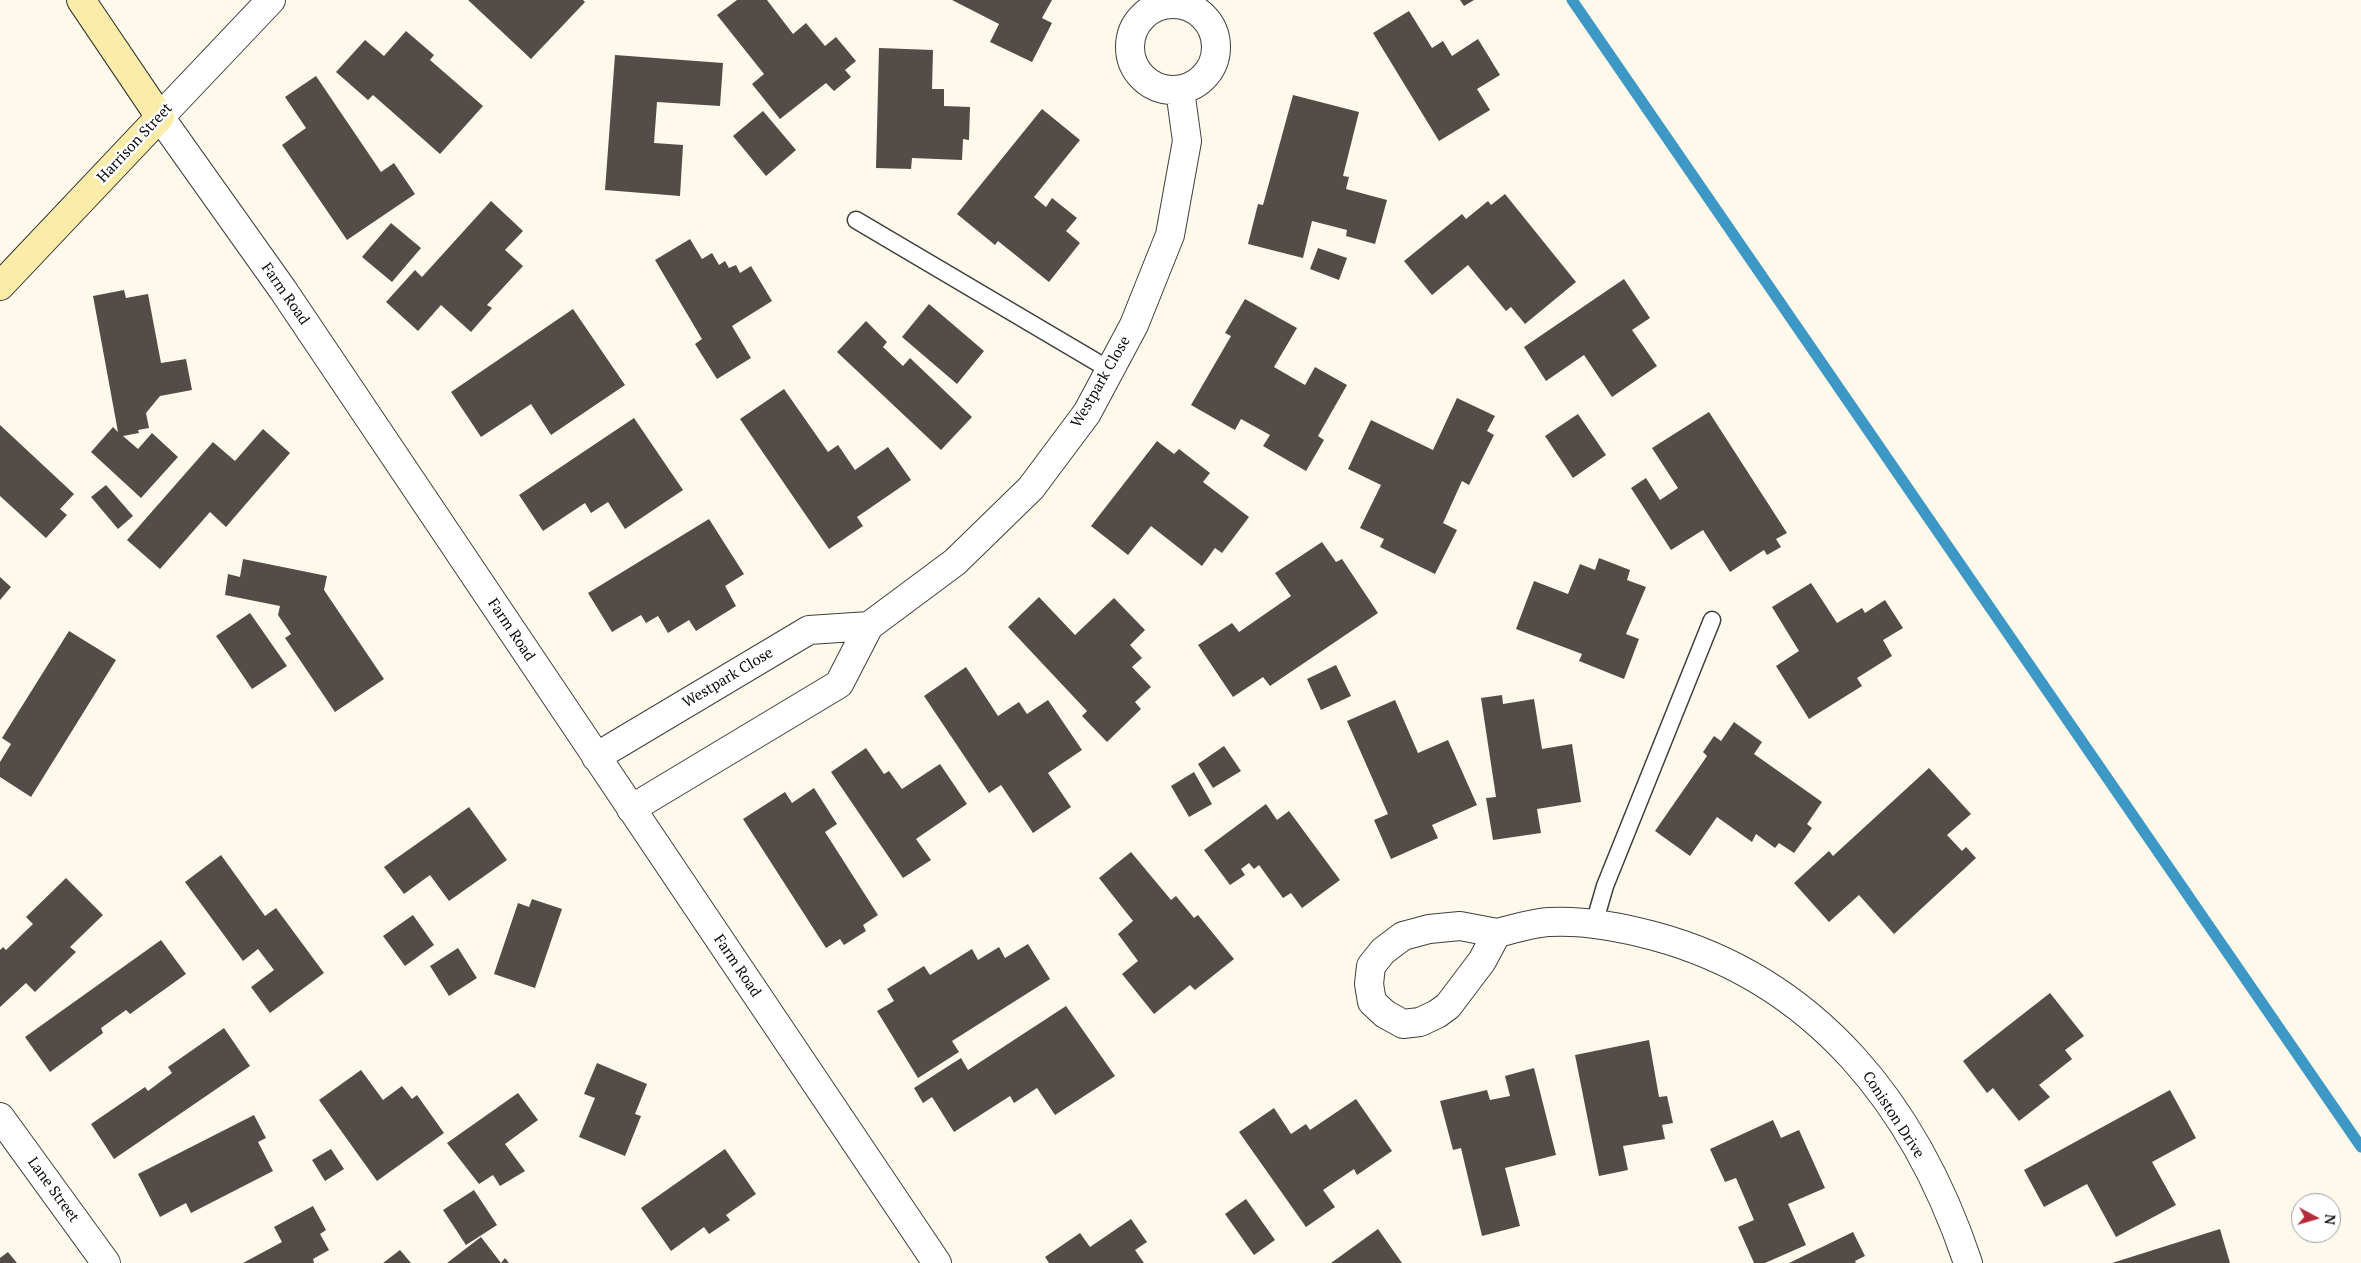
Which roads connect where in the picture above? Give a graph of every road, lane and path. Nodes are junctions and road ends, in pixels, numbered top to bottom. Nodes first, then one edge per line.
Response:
1 (81, 0) edge
2 (271, 0) edge
3 (1180, 90) dead end
4 (160, 117) junction
5 (856, 220) dead end
6 (0, 286) edge
7 (1110, 370) junction
8 (1712, 620) dead end
9 (869, 626) junction
10 (596, 757) junction
11 (631, 809) junction
12 (1594, 924) junction
13 (1497, 933) junction
14 (0, 1116) edge
15 (106, 1263) edge
16 (937, 1263) edge
17 (1968, 1263) edge

1 - 4 street, Farm Road
2 - 4 street, Harrison Street
3 - 7 street, Westpark Close
4 - 6 street, Harrison Street
4 - 10 street, Farm Road
5 - 7 lane
7 - 9 street, Westpark Close
8 - 12 lane
9 - 10 street, Westpark Close
9 - 11 street, Westpark Close
10 - 11 street, Farm Road
11 - 16 street, Farm Road
12 - 13 street, Coniston Drive
12 - 17 street, Coniston Drive
13 - 13 street, Coniston Drive
14 - 15 street, Lane Street

